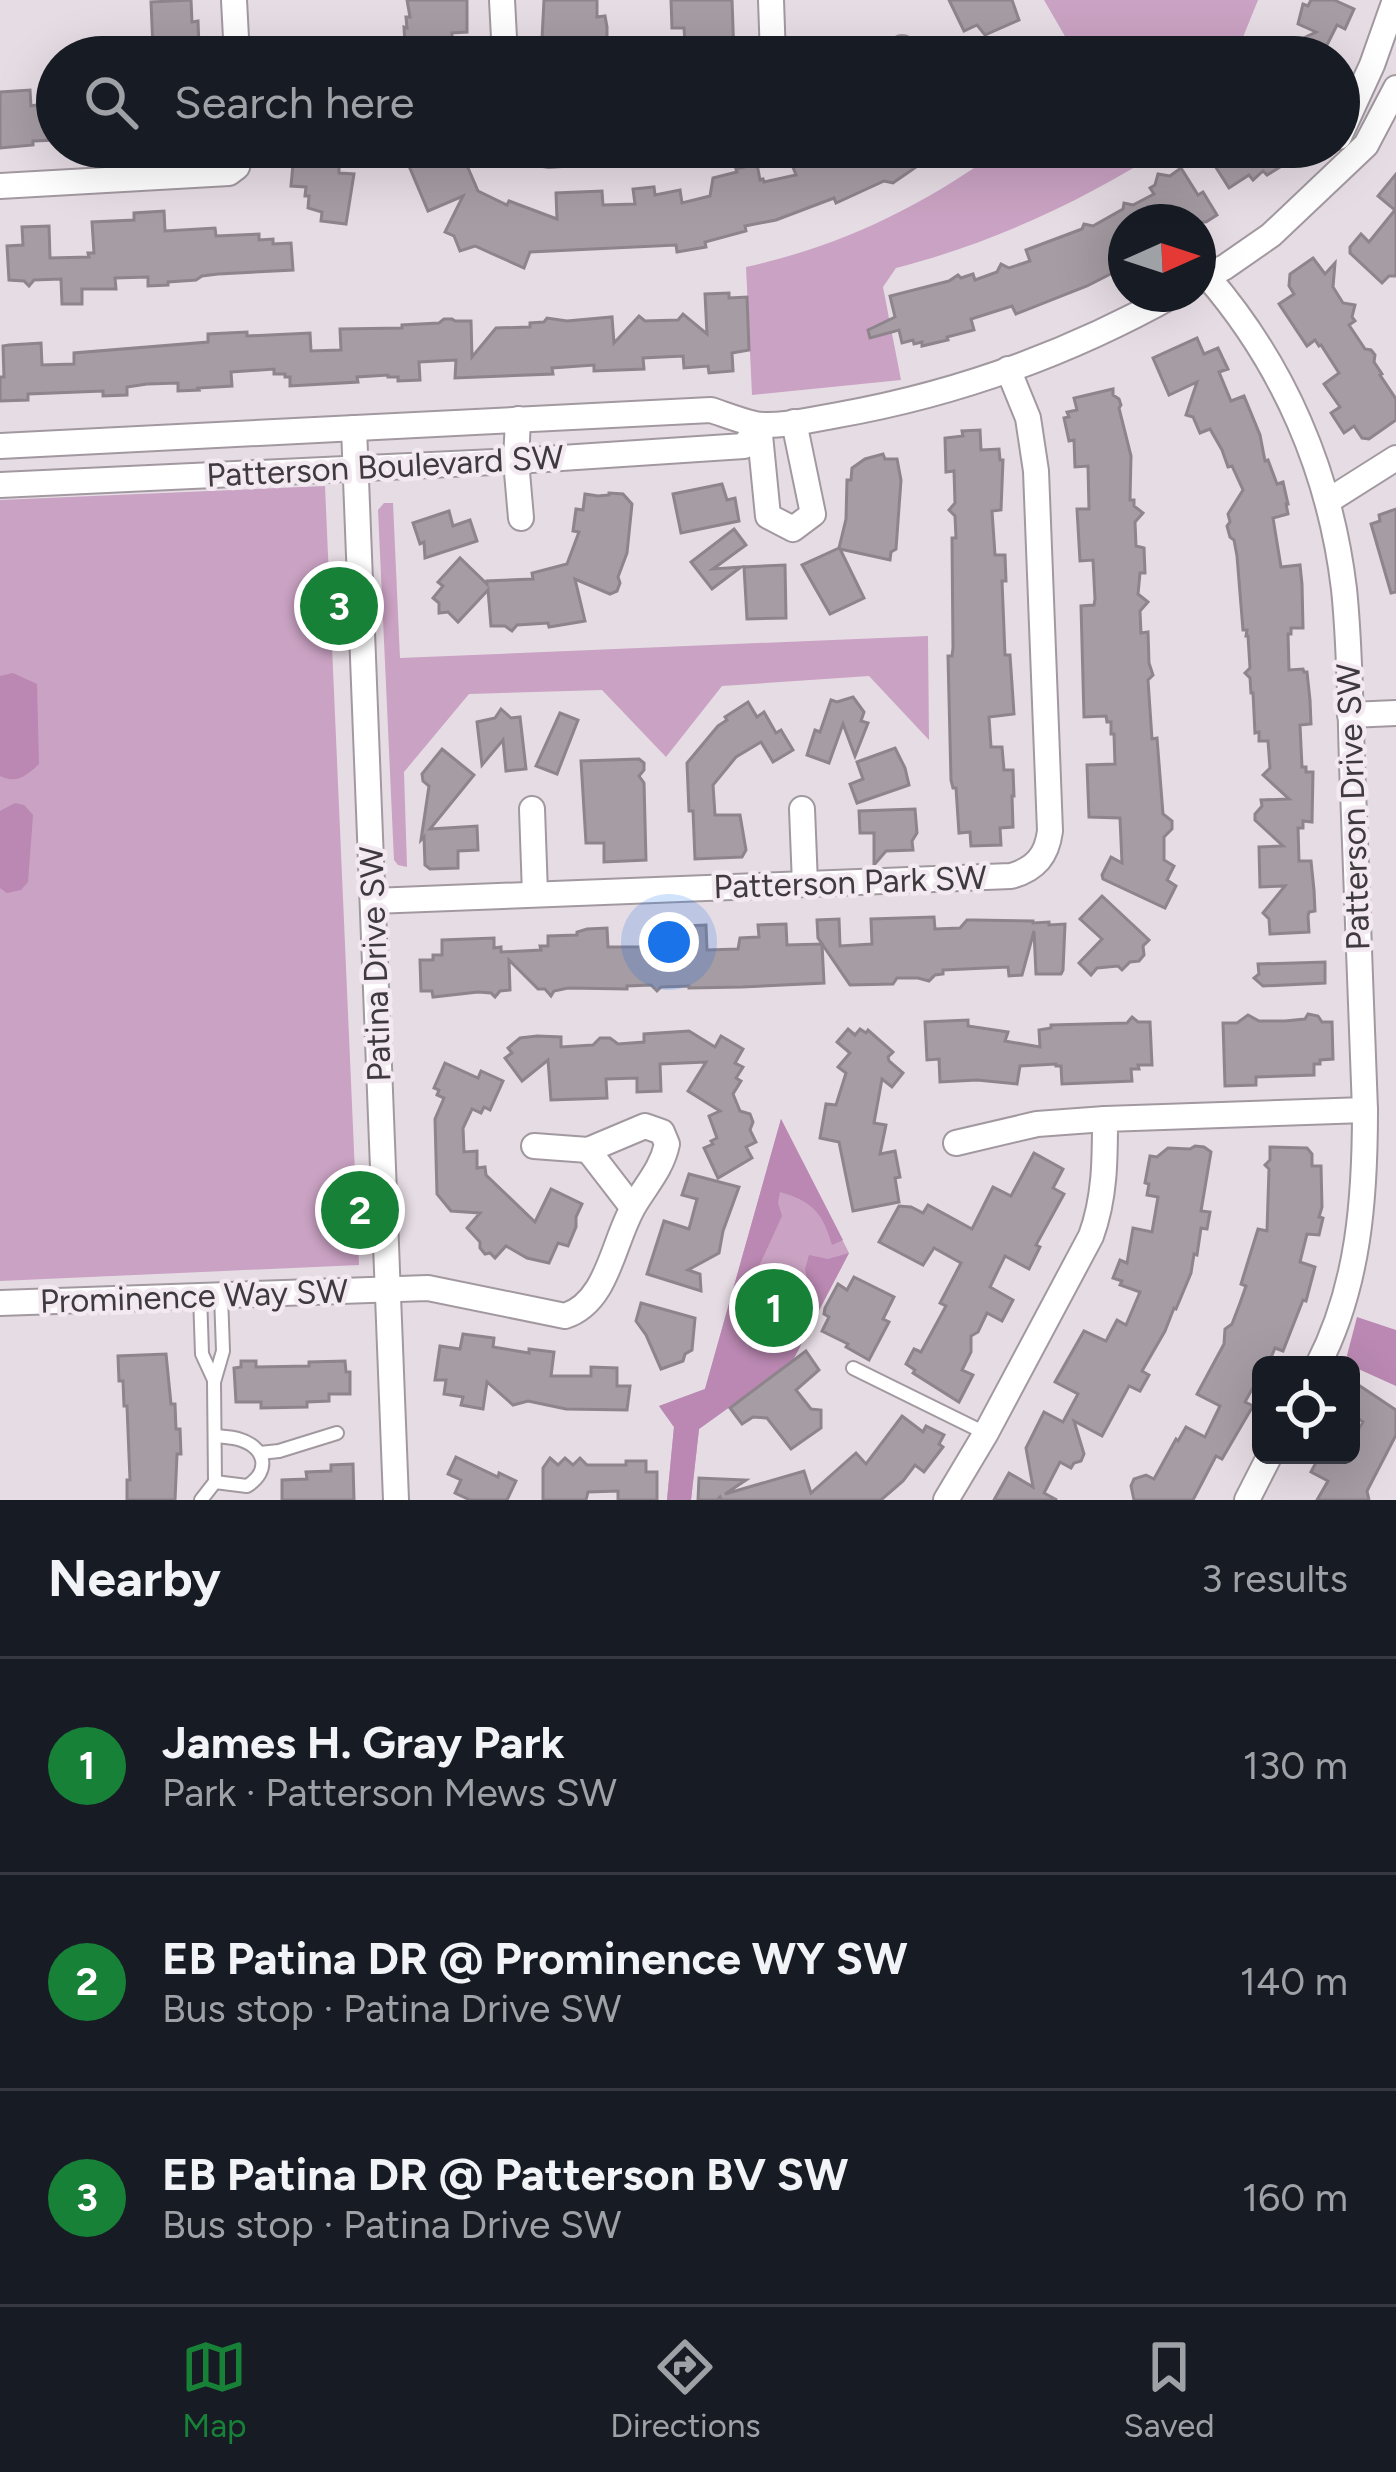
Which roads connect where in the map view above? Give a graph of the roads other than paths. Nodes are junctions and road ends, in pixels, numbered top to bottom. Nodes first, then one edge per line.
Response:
1 (234, 0) edge
2 (502, 0) edge
3 (771, 0) edge
4 (1395, 0) edge
5 (237, 36) edge
6 (504, 36) edge
7 (772, 36) edge
8 (1396, 88) edge
9 (1360, 91) edge
10 (1360, 150) edge
11 (236, 168) edge
12 (1327, 168) edge
13 (1341, 168) edge
14 (0, 186) edge
15 (1320, 187) junction
16 (1216, 271) edge
17 (1216, 290) edge
18 (1140, 312) edge
19 (1008, 369) junction
20 (518, 419) junction
21 (794, 422) junction
22 (759, 425) junction
23 (354, 428) junction
24 (0, 446) edge
25 (1396, 458) edge
26 (516, 460) junction
27 (356, 467) junction
28 (0, 485) edge
29 (1328, 501) junction
30 (521, 518) dead end
31 (1396, 713) edge
32 (1350, 715) junction
33 (532, 809) dead end
34 (802, 809) dead end
35 (805, 884) junction
36 (535, 894) junction
37 (373, 902) junction
38 (1365, 1110) junction
39 (1105, 1119) junction
40 (956, 1143) dead end
41 (534, 1145) dead end
42 (588, 1150) junction
43 (632, 1207) junction
44 (388, 1288) junction
45 (210, 1295) junction
46 (0, 1303) edge
47 (1322, 1356) edge
48 (853, 1368) dead end
49 (214, 1382) junction
50 (337, 1433) dead end
51 (986, 1433) junction
52 (216, 1436) junction
53 (260, 1453) junction
54 (1265, 1464) edge
55 (215, 1482) junction
56 (201, 1500) edge
57 (397, 1500) edge
58 (946, 1500) edge
59 (1247, 1500) edge

1 - 5 street
2 - 6 street
3 - 7 street
4 - 9 street
8 - 10 street
11 - 14 street
12 - 15 street
13 - 15 street
15 - 16 street
17 - 29 street, Patterson Drive SW
18 - 19 street, Patterson Boulevard SW
19 - 21 street, Patterson Boulevard SW
19 - 35 street, Patterson Park SW
20 - 22 street, Patterson Boulevard SW
20 - 23 street, Patterson Boulevard SW
20 - 26 street
21 - 22 street, Patterson Boulevard SW
21 - 22 street
22 - 26 street, Patterson Boulevard SW
23 - 24 street, Patterson Boulevard SW
23 - 27 street, Patina Drive SW
25 - 29 street
26 - 27 street, Patterson Boulevard SW
26 - 30 street
27 - 28 street, Patterson Boulevard SW
27 - 37 street, Patina Drive SW
29 - 32 street, Patterson Drive SW
31 - 32 street
32 - 38 street, Patterson Drive SW
33 - 36 street
34 - 35 street
35 - 36 street, Patterson Park SW
36 - 37 street, Patterson Park SW
37 - 44 street, Patina Drive SW
38 - 39 street
38 - 47 street, Patterson Drive SW
39 - 40 street
39 - 51 street
41 - 42 street
42 - 43 street
42 - 43 street
43 - 44 street, Prominence Way SW
44 - 45 street, Prominence Way SW
44 - 57 street, Patina Drive SW
45 - 46 street, Prominence Way SW
45 - 49 lane
45 - 49 lane
48 - 51 lane
49 - 52 lane
50 - 53 lane
51 - 58 street
52 - 53 lane
52 - 55 lane
53 - 55 lane
54 - 59 street
55 - 56 lane

